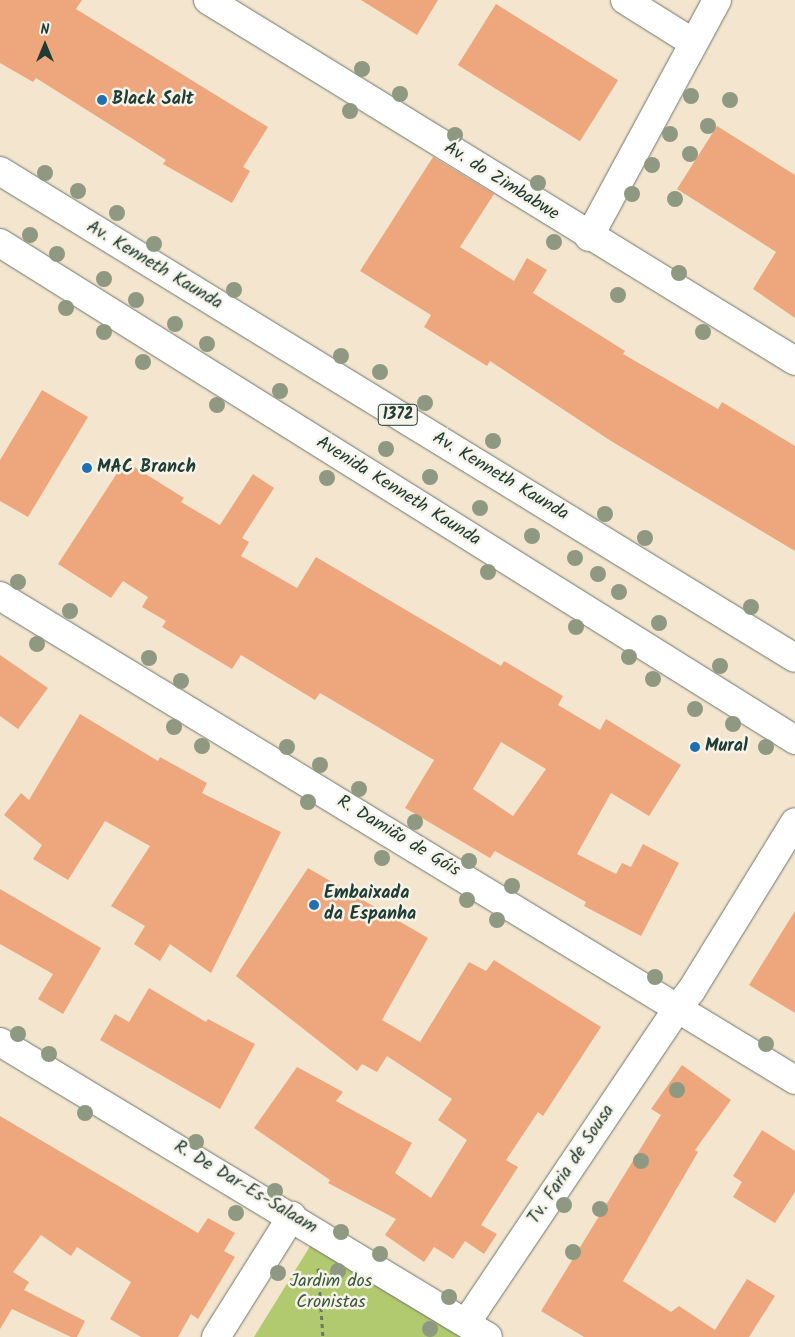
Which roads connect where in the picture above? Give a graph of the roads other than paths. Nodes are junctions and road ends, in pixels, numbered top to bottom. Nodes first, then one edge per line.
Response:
1 (208, 0) edge
2 (625, 0) edge
3 (717, 0) edge
4 (692, 42) junction
5 (0, 172) edge
6 (589, 237) junction
7 (0, 244) edge
8 (795, 361) edge
9 (0, 596) edge
10 (795, 658) edge
11 (795, 740) edge
12 (795, 822) edge
13 (678, 1006) junction
14 (0, 1042) edge
15 (795, 1080) edge
16 (292, 1216) junction
17 (477, 1330) edge
18 (216, 1337) edge

1 - 6 street, Av. do Zimbabwe
2 - 4 street
3 - 4 street
4 - 6 street
5 - 10 street, Av. Kenneth Kaunda / 1372
6 - 8 street, Av. do Zimbabwe
7 - 11 street, Avenida Kenneth Kaunda
9 - 13 street, R. Damião de Góis
12 - 13 street, Tv. Faria de Sousa
13 - 15 street, R. Damião de Góis
13 - 17 street, Tv. Faria de Sousa
14 - 16 street, R. De Dar-Es-Salaam
16 - 17 street, R. De Dar-Es-Salaam
16 - 18 street

